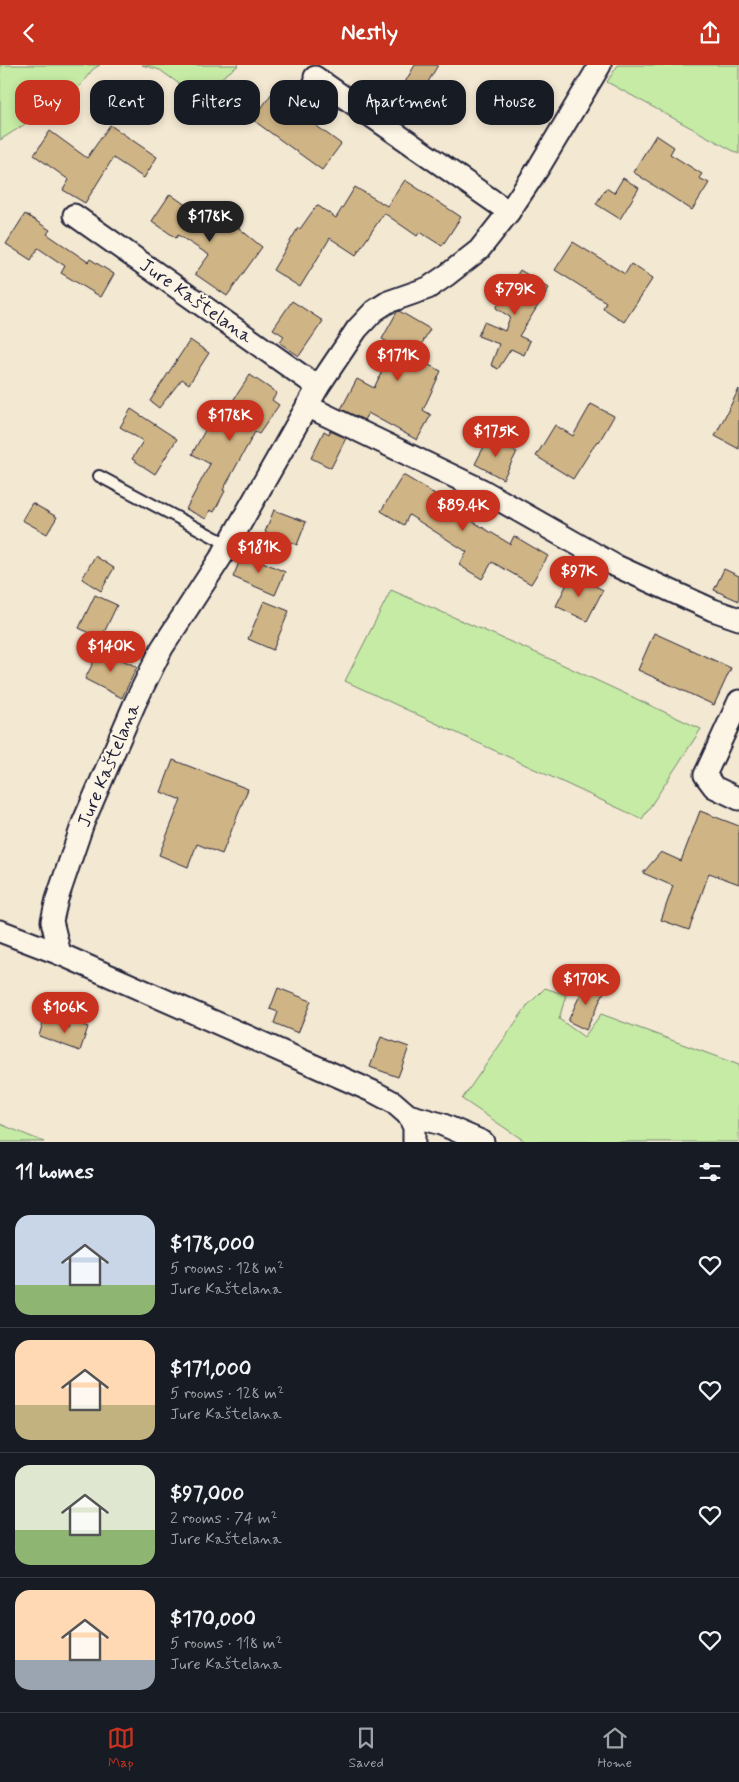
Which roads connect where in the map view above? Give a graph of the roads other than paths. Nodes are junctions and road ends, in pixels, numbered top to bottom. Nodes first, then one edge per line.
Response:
1 (600, 65) edge
2 (315, 77) dead end
3 (509, 211) junction
4 (74, 215) dead end
5 (318, 387) junction
6 (307, 406) junction
7 (100, 476) dead end
8 (228, 545) junction
9 (739, 619) edge
10 (739, 701) edge
11 (739, 799) edge
12 (52, 921) junction
13 (0, 931) edge
14 (23, 940) junction
15 (60, 954) junction
16 (408, 1115) junction
17 (414, 1142) edge
18 (483, 1142) edge

1 - 3 street, Jure Kaštelana
2 - 3 street
3 - 5 street, Jure Kaštelana
4 - 5 street, Jure Kaštelana
5 - 6 street, Jure Kaštelana
6 - 8 street, Jure Kaštelana
6 - 9 street
7 - 8 lane
8 - 12 street, Jure Kaštelana
10 - 11 street
12 - 14 street
12 - 15 street, Jure Kaštelana
13 - 14 street
14 - 15 street
15 - 16 street
16 - 17 street
16 - 18 street

